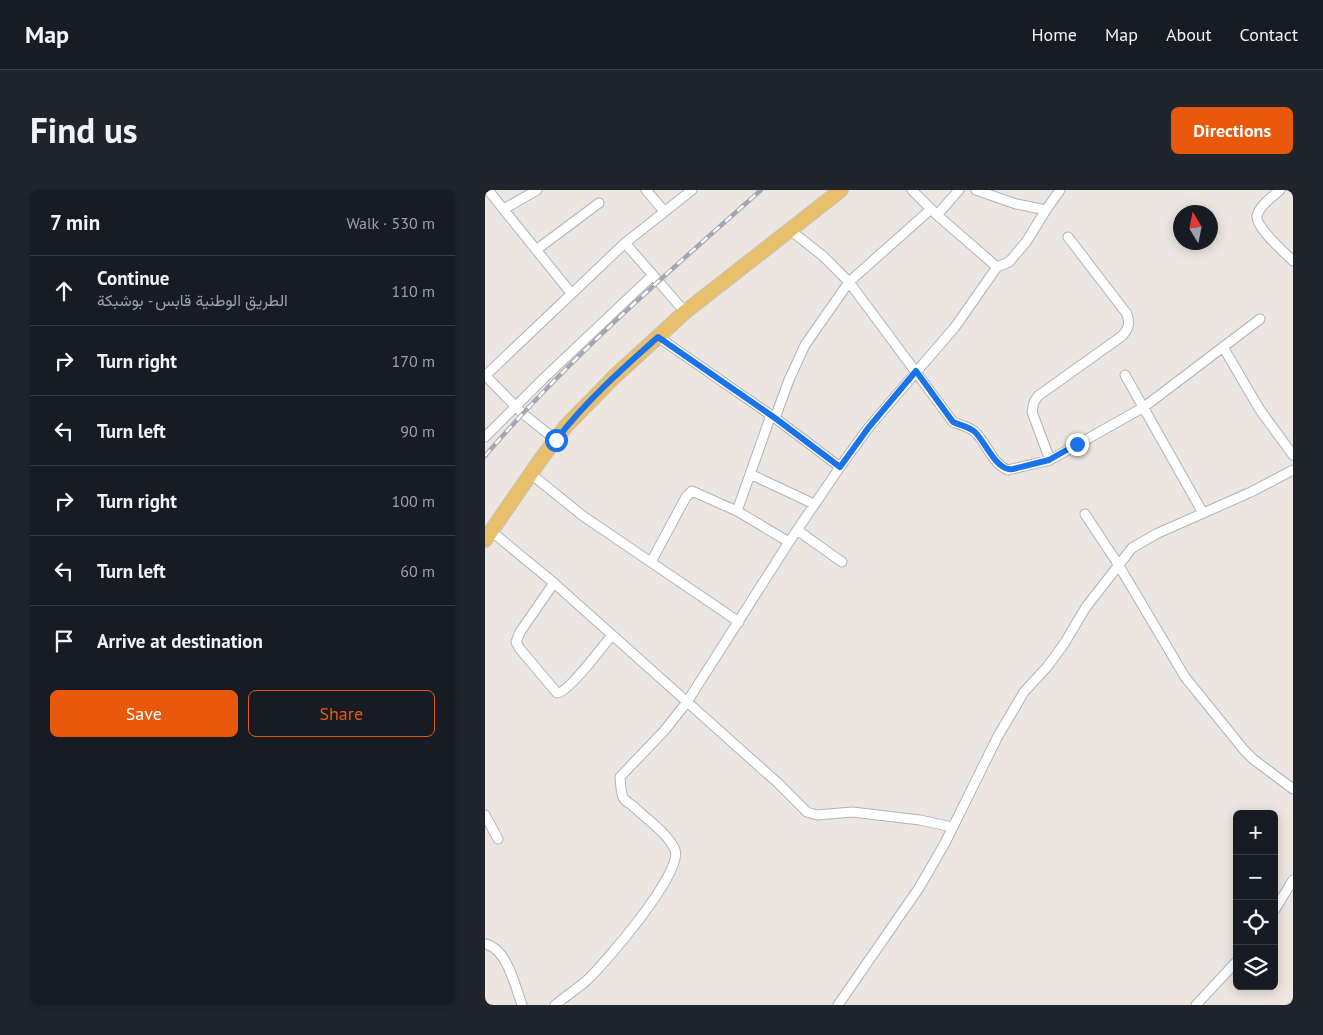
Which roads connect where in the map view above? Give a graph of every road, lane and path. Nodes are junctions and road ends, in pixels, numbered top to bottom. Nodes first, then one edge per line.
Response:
1 (488, 190) edge
2 (537, 190) edge
3 (646, 190) edge
4 (690, 190) edge
5 (912, 190) edge
6 (959, 190) edge
7 (976, 190) edge
8 (1060, 190) edge
9 (1280, 190) edge
10 (835, 192) edge
11 (599, 203) dead end
12 (504, 209) junction
13 (1045, 210) junction
14 (664, 211) junction
15 (934, 212) junction
16 (790, 230) junction
17 (1068, 237) dead end
18 (625, 243) junction
19 (535, 250) junction
20 (1293, 261) edge
21 (997, 267) junction
22 (653, 275) junction
23 (849, 282) junction
24 (571, 293) junction
25 (685, 312) junction
26 (1259, 319) dead end
27 (658, 337) junction
28 (1223, 346) junction
29 (916, 371) junction
30 (1125, 374) dead end
31 (485, 376) edge
32 (515, 406) junction
33 (1144, 407) junction
34 (773, 417) junction
35 (485, 437) edge
36 (556, 440) junction
37 (1293, 455) edge
38 (1049, 460) junction
39 (840, 467) junction
40 (1293, 470) edge
41 (531, 474) junction
42 (750, 474) junction
43 (814, 504) junction
44 (737, 512) junction
45 (1203, 513) junction
46 (1085, 514) dead end
47 (797, 530) junction
48 (488, 535) edge
49 (789, 542) junction
50 (651, 562) junction
51 (843, 562) dead end
52 (1118, 564) junction
53 (553, 582) junction
54 (739, 622) junction
55 (612, 635) junction
56 (687, 702) junction
57 (1293, 789) edge
58 (485, 815) edge
59 (952, 827) junction
60 (498, 839) dead end
61 (1293, 880) edge
62 (1278, 904) edge
63 (485, 944) edge
64 (1233, 965) edge
65 (522, 1005) edge
66 (555, 1005) edge
67 (838, 1005) edge
68 (1196, 1005) edge

1 - 12 street
2 - 12 street
3 - 14 street
4 - 14 street
5 - 15 street
6 - 15 street
7 - 13 street
8 - 13 street
9 - 20 street
10 - 16 main road
11 - 19 street
12 - 19 street
13 - 21 street
14 - 18 street
15 - 21 street
15 - 23 street
16 - 23 street
16 - 25 main road
17 - 38 street
18 - 22 street
18 - 24 street
19 - 24 street
21 - 29 street
22 - 25 street
22 - 32 street
23 - 29 street
23 - 34 street
24 - 31 street
25 - 27 main road
26 - 28 street
27 - 34 street
27 - 36 main road
28 - 33 street
28 - 37 street
29 - 38 street
29 - 39 street
30 - 33 street
31 - 32 street
32 - 35 street
32 - 36 street
33 - 38 street
33 - 45 street
34 - 39 street
34 - 42 street
36 - 41 main road
39 - 43 street
40 - 45 street
41 - 48 main road
41 - 50 street
42 - 43 street
42 - 44 street
43 - 47 street
44 - 49 street
44 - 50 street
45 - 52 street
46 - 52 street
47 - 49 street
47 - 51 street
48 - 53 street
49 - 54 street
50 - 54 street
52 - 57 street
52 - 59 street
53 - 55 street
53 - 55 street
54 - 56 street
55 - 56 street
56 - 59 street
56 - 66 street
58 - 60 street
59 - 67 street
61 - 62 street
63 - 65 street
64 - 68 street

